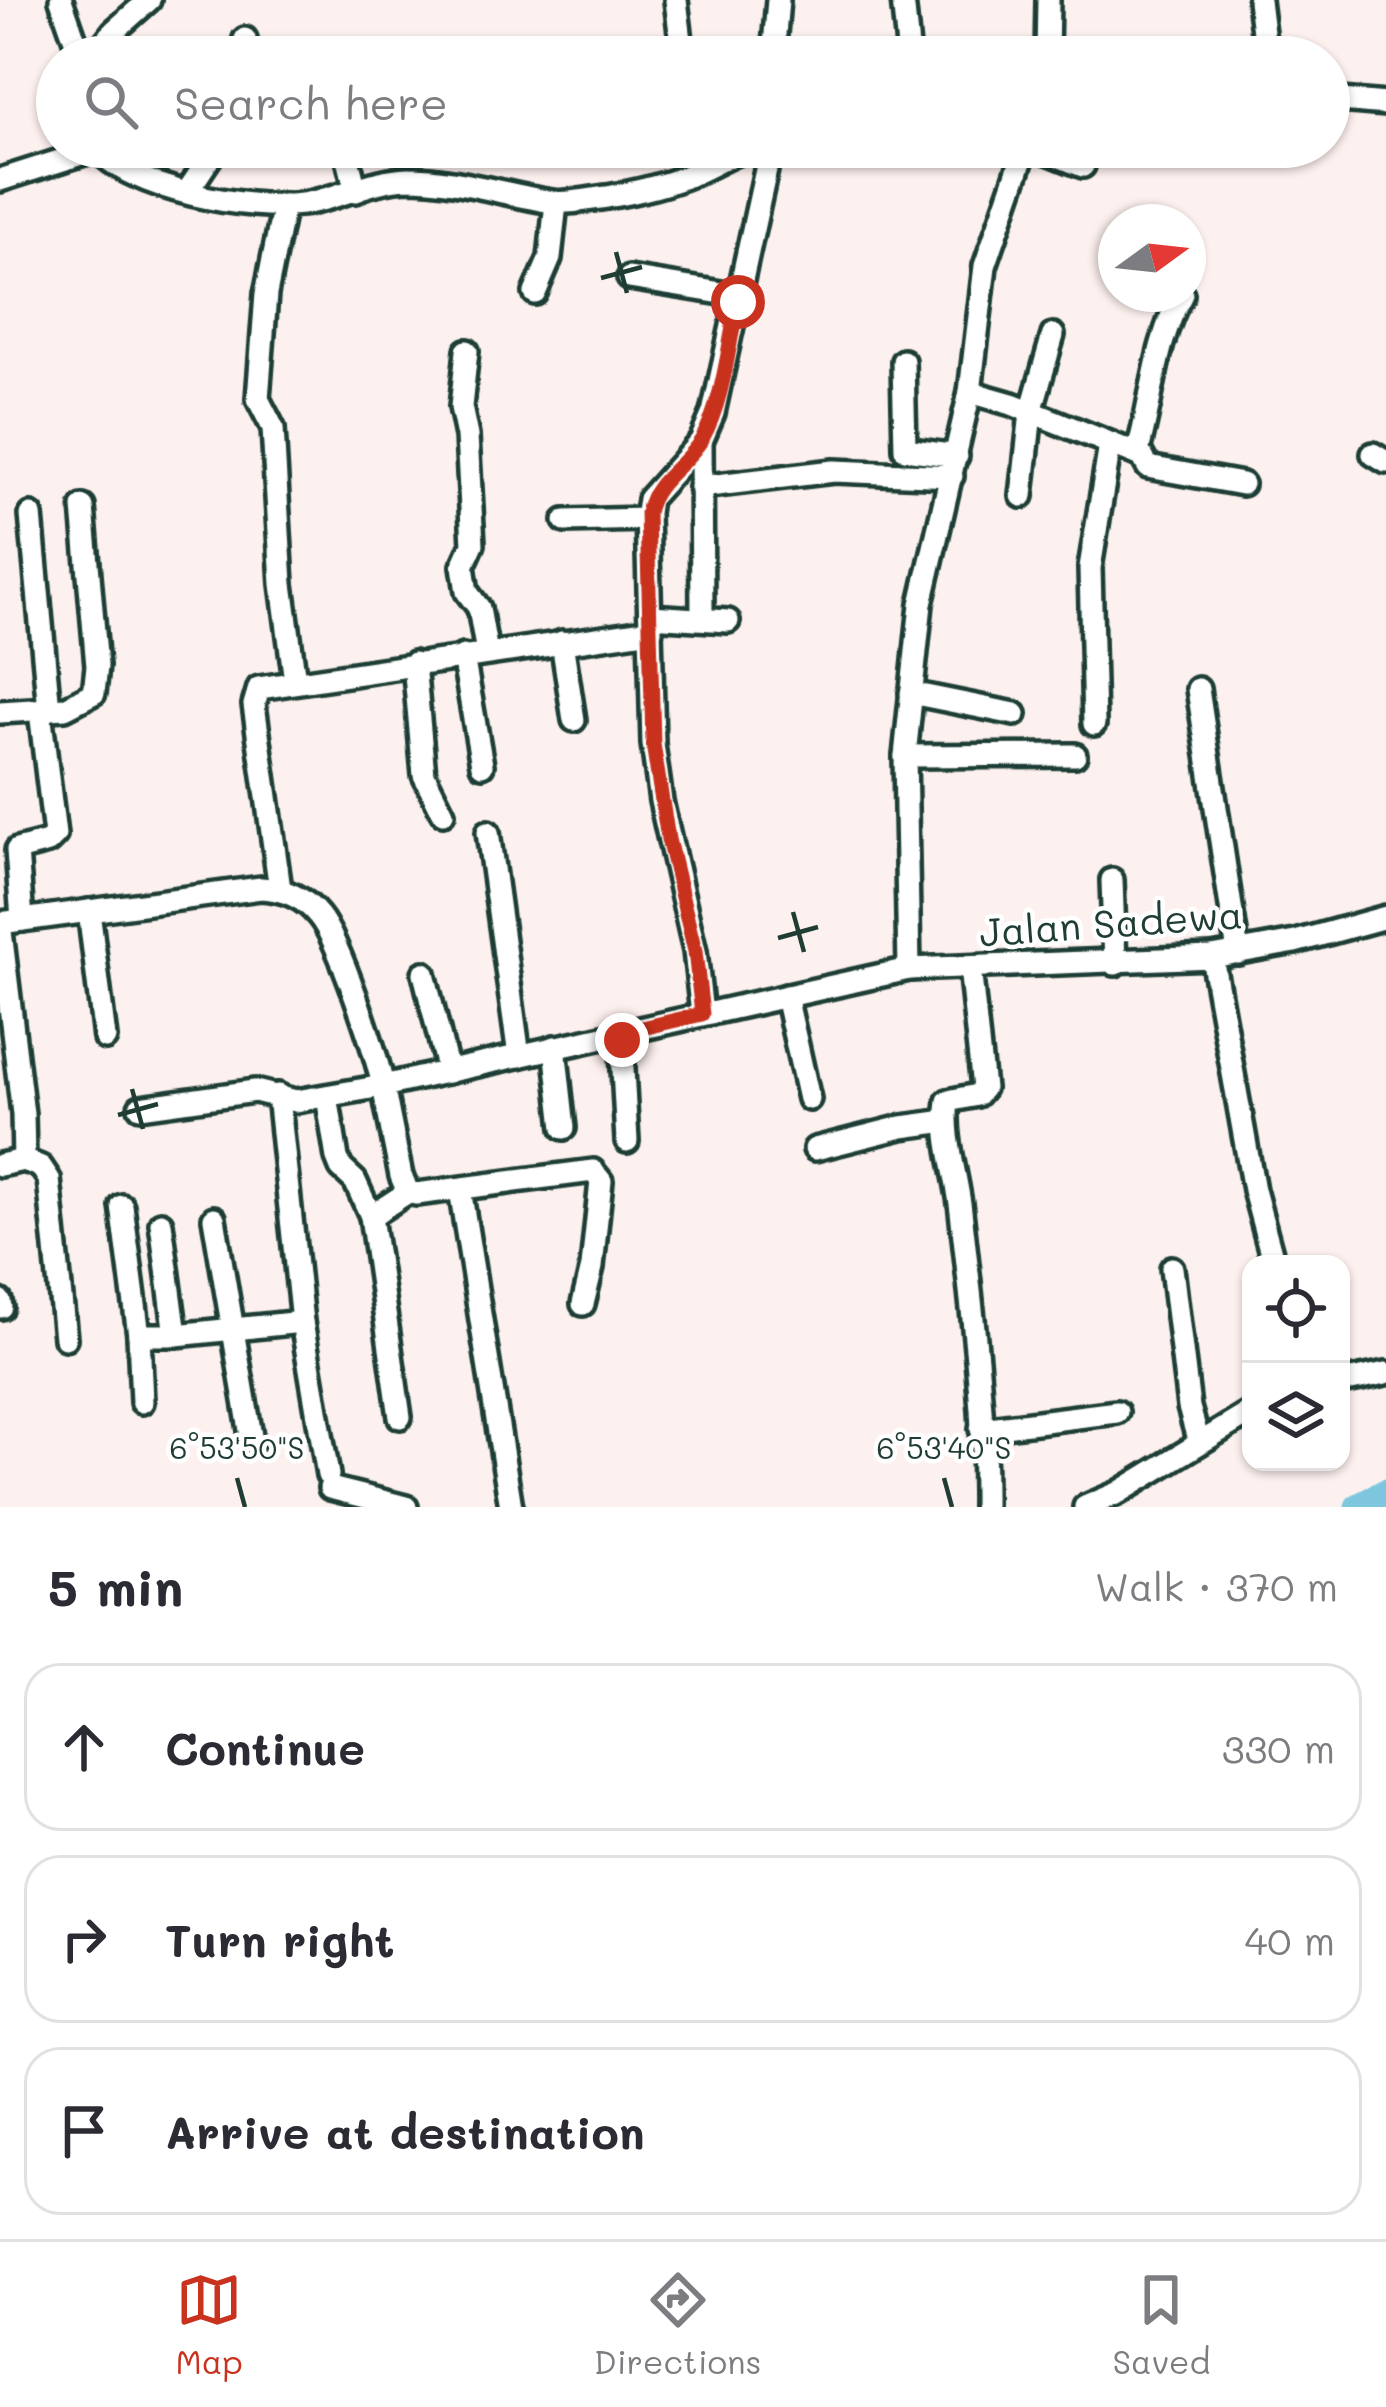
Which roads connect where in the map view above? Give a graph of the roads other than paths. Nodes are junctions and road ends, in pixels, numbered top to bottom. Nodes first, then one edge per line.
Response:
1 (61, 0) edge
2 (149, 0) edge
3 (676, 0) edge
4 (778, 0) edge
5 (903, 0) edge
6 (1048, 0) edge
7 (1259, 0) edge
8 (74, 36) edge
9 (110, 36) edge
10 (680, 36) edge
11 (775, 36) edge
12 (907, 36) edge
13 (1047, 36) edge
14 (1263, 36) edge
15 (1350, 101) edge
16 (1386, 104) edge
17 (36, 168) edge
18 (126, 168) edge
19 (203, 168) edge
20 (350, 168) edge
21 (704, 168) edge
22 (767, 168) edge
23 (1019, 168) edge
24 (0, 180) edge
25 (353, 183) junction
26 (192, 185) junction
27 (556, 203) junction
28 (284, 205) junction
29 (629, 278) dead end
30 (535, 293) dead end
31 (740, 296) junction
32 (1175, 312) edge
33 (1053, 335) dead end
34 (467, 352) dead end
35 (903, 361) dead end
36 (970, 392) junction
37 (1031, 412) junction
38 (701, 441) junction
39 (1110, 445) junction
40 (1137, 454) junction
41 (954, 466) junction
42 (1242, 484) dead end
43 (700, 487) junction
44 (1022, 496) dead end
45 (83, 507) dead end
46 (31, 515) dead end
47 (647, 519) junction
48 (565, 521) dead end
49 (702, 617) junction
50 (728, 621) dead end
51 (651, 623) junction
52 (562, 642) junction
53 (487, 653) junction
54 (463, 656) junction
55 (414, 663) junction
56 (295, 681) junction
57 (1198, 689) dead end
58 (911, 693) junction
59 (45, 710) junction
60 (0, 712) edge
61 (1015, 714) dead end
62 (574, 720) dead end
63 (1094, 724) dead end
64 (1076, 755) dead end
65 (905, 756) junction
66 (482, 765) dead end
67 (443, 813) dead end
68 (488, 832) dead end
69 (1112, 880) dead end
70 (280, 889) junction
71 (1386, 917) edge
72 (7, 922) edge
73 (91, 923) junction
74 (1238, 953) junction
75 (1115, 964) junction
76 (970, 968) junction
77 (1214, 968) junction
78 (909, 969) junction
79 (424, 974) dead end
80 (786, 996) junction
81 (702, 1014) junction
82 (105, 1038) dead end
83 (622, 1042) junction
84 (556, 1054) junction
85 (519, 1056) junction
86 (448, 1072) junction
87 (383, 1086) junction
88 (278, 1095) junction
89 (327, 1096) junction
90 (808, 1099) dead end
91 (140, 1107) dead end
92 (946, 1121) junction
93 (564, 1128) dead end
94 (627, 1142) dead end
95 (815, 1149) dead end
96 (24, 1160) junction
97 (0, 1165) edge
98 (460, 1189) junction
99 (408, 1192) junction
100 (122, 1206) dead end
101 (370, 1216) junction
102 (214, 1218) dead end
103 (161, 1223) dead end
104 (1272, 1255) edge
105 (1172, 1268) dead end
106 (583, 1304) dead end
107 (302, 1322) junction
108 (232, 1332) junction
109 (139, 1335) junction
110 (176, 1335) junction
111 (65, 1338) dead end
112 (1386, 1373) edge
113 (1350, 1380) edge
114 (142, 1402) dead end
115 (1117, 1412) dead end
116 (400, 1417) dead end
117 (1242, 1417) edge
118 (981, 1430) junction
119 (252, 1442) dead end
120 (1199, 1443) junction
121 (406, 1507) edge
122 (511, 1507) edge
123 (984, 1507) edge
124 (1085, 1507) edge

1 - 8 street
2 - 9 street
3 - 10 street
4 - 11 street
5 - 12 street
6 - 13 street
7 - 14 street
15 - 16 street
17 - 24 street
18 - 26 street
19 - 26 street
20 - 25 street
21 - 27 street
22 - 31 street
23 - 36 street
25 - 27 street
25 - 28 street
26 - 28 street
27 - 30 street
28 - 56 street
29 - 31 street
31 - 38 street
32 - 40 street
33 - 37 street
34 - 53 street
35 - 41 street
36 - 37 street
36 - 41 street
37 - 39 street
37 - 44 street
38 - 43 street
38 - 47 street
39 - 40 street
39 - 63 street
40 - 42 street
41 - 43 street
41 - 58 street
43 - 49 street
45 - 59 street
46 - 59 street
47 - 48 street
47 - 51 street
49 - 50 street
49 - 51 street
51 - 52 street
51 - 81 street
52 - 53 street
52 - 62 street
53 - 54 street
54 - 55 street
54 - 66 street
55 - 56 street
55 - 67 street
56 - 70 street
57 - 74 street
58 - 61 street
58 - 65 street
59 - 60 street
59 - 72 street
64 - 65 street
65 - 78 street
68 - 85 street
69 - 75 street
70 - 73 street
70 - 87 street
71 - 74 street, Jalan Sadewa
72 - 73 street
72 - 96 street
73 - 82 street
74 - 77 street, Jalan Sadewa
75 - 76 street, Jalan Sadewa
75 - 77 street, Jalan Sadewa
76 - 78 street, Jalan Sadewa
76 - 92 street
77 - 104 street
78 - 80 street, Jalan Sadewa
79 - 86 street
80 - 81 street, Jalan Sadewa
80 - 90 street
81 - 83 street, Jalan Sadewa
83 - 84 street, Jalan Sadewa
83 - 94 street
84 - 85 street, Jalan Sadewa
84 - 93 street
85 - 86 street, Jalan Sadewa
86 - 87 street, Jalan Sadewa
87 - 89 street, Jalan Sadewa
87 - 99 street
88 - 89 street, Jalan Sadewa
88 - 91 street, Jalan Sadewa
88 - 107 street
89 - 101 street
92 - 95 street
92 - 118 street
96 - 97 street
96 - 111 street
98 - 99 street
98 - 106 street
98 - 122 street
99 - 101 street
100 - 109 street
101 - 116 street
102 - 108 street
103 - 110 street
105 - 120 street
107 - 108 street
107 - 121 street
108 - 110 street
108 - 119 street
109 - 110 street
109 - 114 street
112 - 113 street
115 - 118 street
117 - 120 street
118 - 123 street
120 - 124 street

